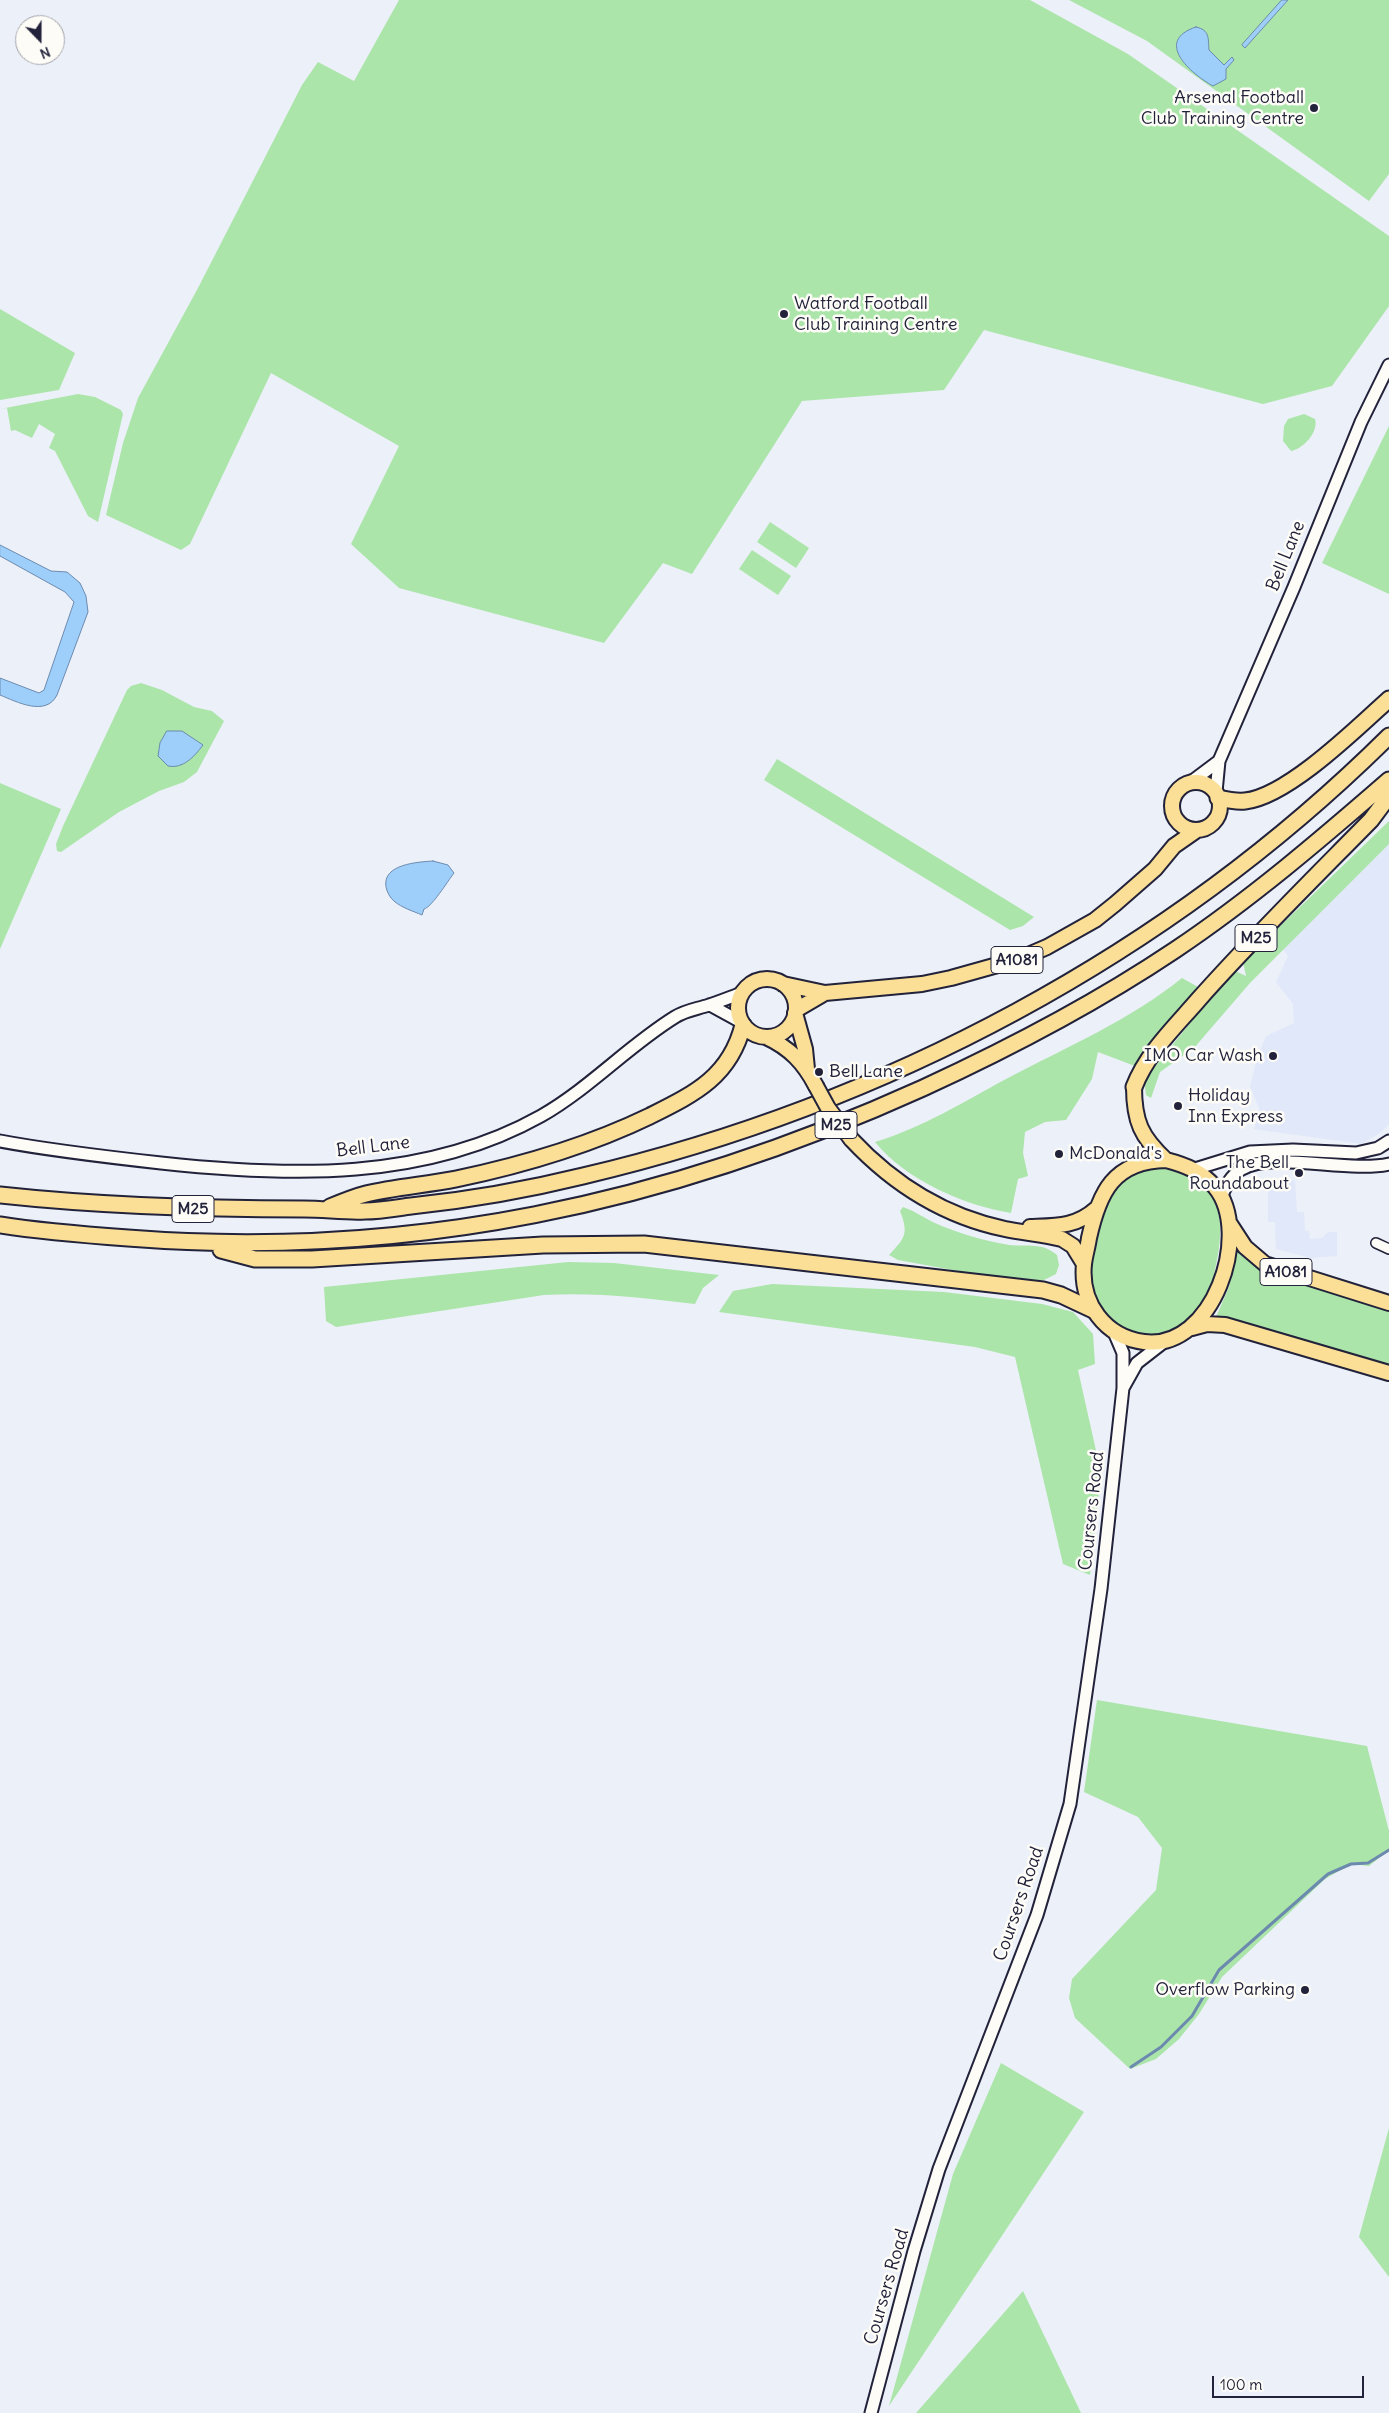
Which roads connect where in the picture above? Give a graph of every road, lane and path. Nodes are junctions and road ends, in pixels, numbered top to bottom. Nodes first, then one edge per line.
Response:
1 (1389, 365) edge
2 (1389, 699) edge
3 (1389, 736) edge
4 (1219, 761) junction
5 (1389, 780) edge
6 (1191, 782) junction
7 (1217, 795) junction
8 (1389, 796) edge
9 (1176, 820) junction
10 (1197, 830) junction
11 (1174, 846) junction
12 (783, 984) junction
13 (742, 993) junction
14 (825, 993) junction
15 (710, 1005) junction
16 (795, 1012) junction
17 (742, 1023) junction
18 (766, 1037) junction
19 (807, 1069) junction
20 (1134, 1087) joint
21 (0, 1141) edge
22 (1389, 1141) edge
23 (1166, 1160) junction
24 (1389, 1164) edge
25 (1195, 1170) junction
26 (0, 1195) edge
27 (1222, 1197) junction
28 (324, 1209) junction
29 (1096, 1209) junction
30 (1230, 1224) junction
31 (0, 1225) edge
32 (1005, 1229) junction
33 (1376, 1243) dead end
34 (195, 1244) junction
35 (1389, 1249) edge
36 (1084, 1264) junction
37 (1389, 1304) edge
38 (1093, 1310) junction
39 (1192, 1328) junction
40 (1114, 1332) junction
41 (1164, 1342) junction
42 (1389, 1373) edge
43 (1123, 1388) junction
44 (870, 2413) edge

1 - 4 street, Bell Lane
2 - 7 highway
3 - 28 highway, M25
4 - 6 street, Bell Lane
4 - 7 street, Bell Lane
5 - 34 highway, M25
6 - 7 main road
6 - 9 main road
7 - 10 main road
8 - 20 highway, M25
9 - 10 main road
9 - 11 main road
10 - 11 main road, A1081
11 - 14 main road, A1081
12 - 13 main road
12 - 14 main road, A1081
12 - 16 main road
13 - 15 street, Bell Lane
13 - 17 main road
14 - 16 main road, A1081
15 - 17 street
15 - 21 street, Bell Lane
16 - 18 main road
16 - 19 main road
17 - 18 main road
17 - 28 highway, M25
18 - 19 main road
19 - 32 main road, bridge
20 - 23 main road
22 - 25 street
23 - 25 main road
23 - 29 main road
24 - 27 street
25 - 27 main road
26 - 28 highway, M25
27 - 30 main road
29 - 32 main road
29 - 36 main road
30 - 37 main road, A1081
30 - 39 main road
31 - 34 highway, M25
32 - 36 main road
33 - 35 street
34 - 38 highway, M25
36 - 38 main road
38 - 40 main road
39 - 41 main road
39 - 42 main road
40 - 41 main road
40 - 43 street, Coursers Road
41 - 43 street, Coursers Road
43 - 44 street, Coursers Road

